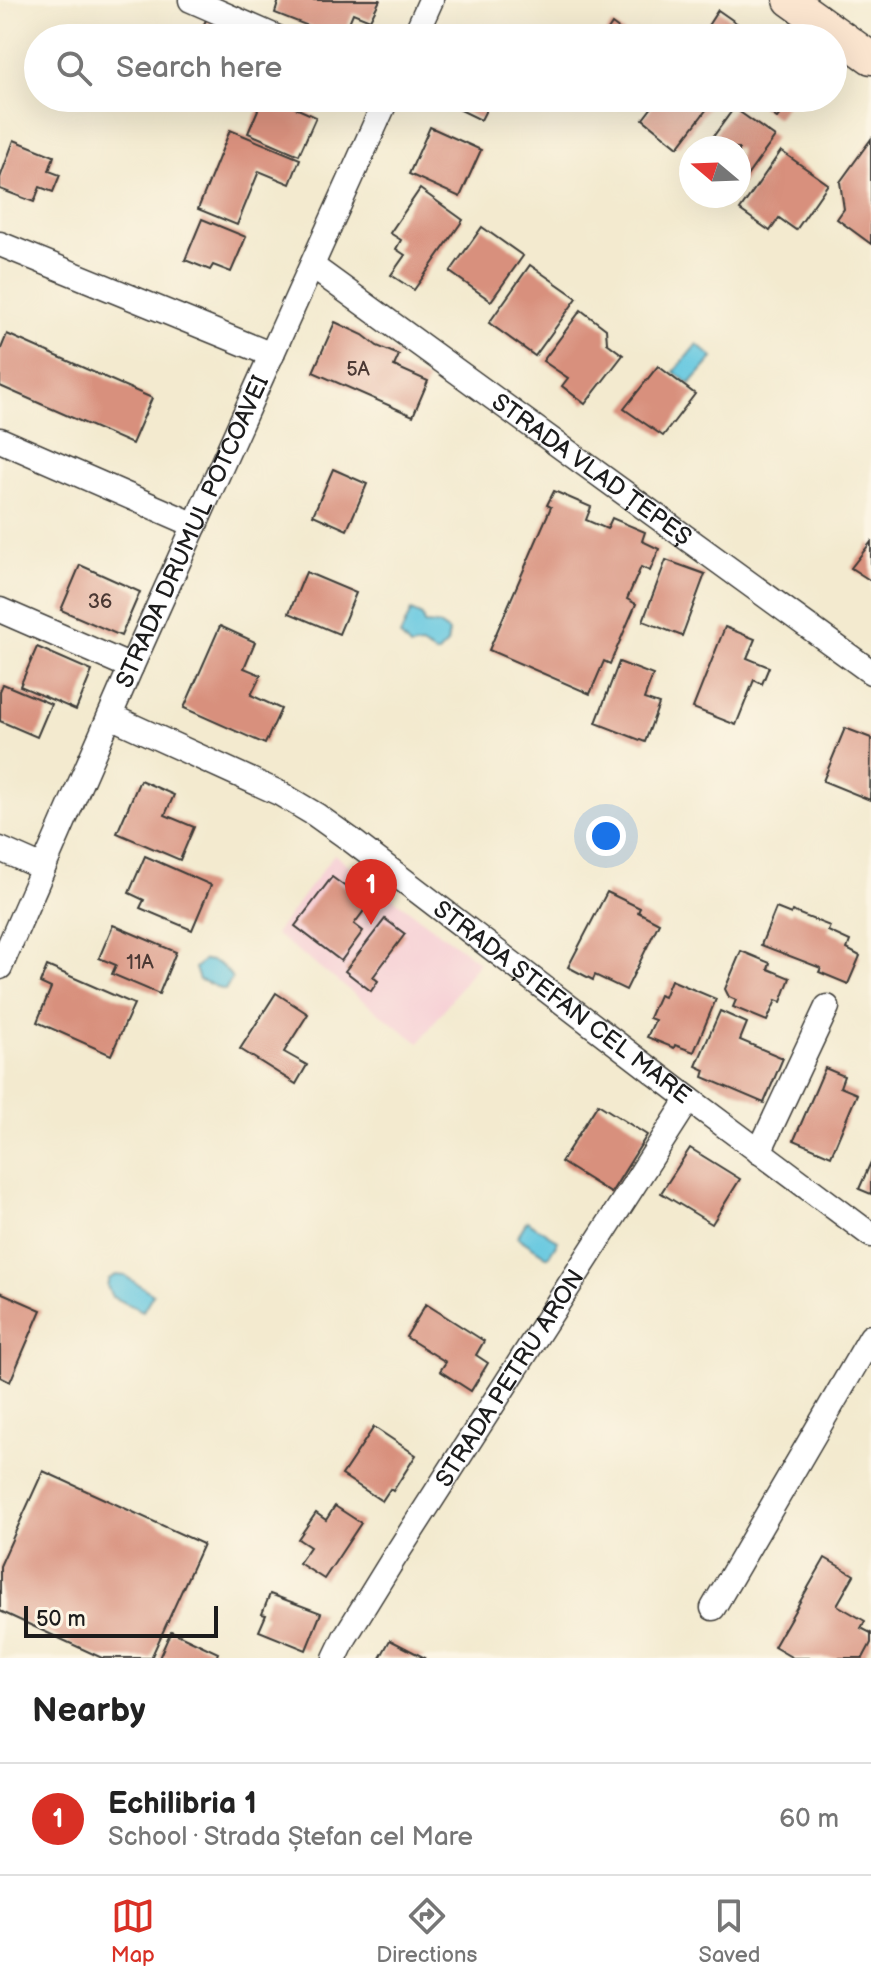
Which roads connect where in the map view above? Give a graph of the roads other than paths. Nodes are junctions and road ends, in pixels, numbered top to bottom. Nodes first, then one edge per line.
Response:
1 (191, 0) edge
2 (431, 0) edge
3 (790, 0) edge
4 (246, 24) edge
5 (420, 24) edge
6 (824, 24) edge
7 (847, 41) edge
8 (871, 58) edge
9 (381, 112) edge
10 (0, 244) edge
11 (312, 266) junction
12 (272, 355) junction
13 (0, 440) edge
14 (195, 525) junction
15 (0, 610) edge
16 (131, 667) junction
17 (871, 672) edge
18 (110, 716) junction
19 (0, 849) edge
20 (43, 868) junction
21 (0, 967) edge
22 (827, 1007) dead end
23 (689, 1099) junction
24 (759, 1152) junction
25 (871, 1235) edge
26 (871, 1337) edge
27 (713, 1608) dead end
28 (335, 1658) edge

1 - 4 street
2 - 5 street
3 - 6 main road
7 - 8 main road
9 - 11 street, STRADA DRUMUL POTCOAVEI
10 - 12 street
11 - 12 street, STRADA DRUMUL POTCOAVEI
11 - 17 street, STRADA VLAD ȚEPEȘ
12 - 14 street, STRADA DRUMUL POTCOAVEI
13 - 14 street
14 - 16 street, STRADA DRUMUL POTCOAVEI
15 - 16 street
16 - 18 street, STRADA DRUMUL POTCOAVEI
18 - 20 street, STRADA DRUMUL POTCOAVEI
18 - 23 street, STRADA ȘTEFAN CEL MARE
19 - 20 street
20 - 21 street, STRADA DRUMUL POTCOAVEI
22 - 24 street
23 - 24 street, STRADA ȘTEFAN CEL MARE
23 - 28 street, STRADA PETRU ARON
24 - 25 street, STRADA ȘTEFAN CEL MARE
26 - 27 street

